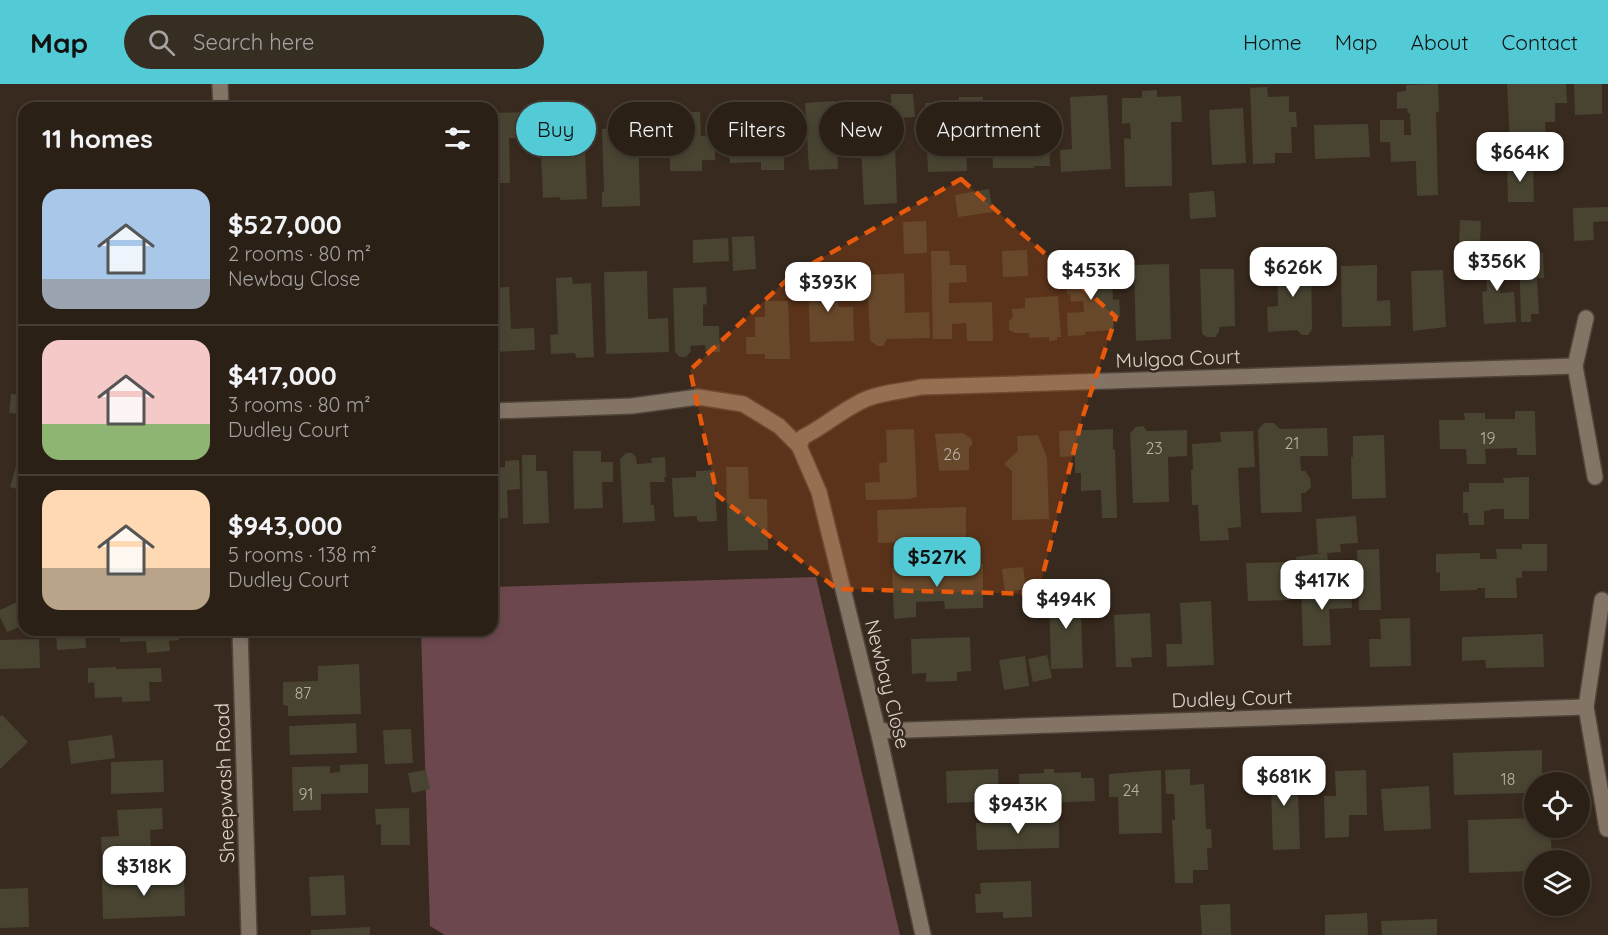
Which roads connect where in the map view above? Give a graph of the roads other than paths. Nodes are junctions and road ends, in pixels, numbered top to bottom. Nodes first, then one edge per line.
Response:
1 (220, 84) edge
2 (221, 102) edge
3 (1586, 318) dead end
4 (1575, 366) junction
5 (498, 411) edge
6 (800, 446) junction
7 (1595, 477) dead end
8 (1602, 600) dead end
9 (240, 636) edge
10 (1586, 708) junction
11 (878, 731) junction
12 (1607, 829) edge
13 (249, 935) edge
14 (923, 935) edge

1 - 2 street
3 - 4 street
4 - 6 street, Mulgoa Court
4 - 7 street
5 - 6 street, Newbay Close
6 - 11 street, Newbay Close
8 - 10 street
9 - 13 street, Sheepwash Road
10 - 11 street, Dudley Court
10 - 12 street
11 - 14 street, Newbay Close

